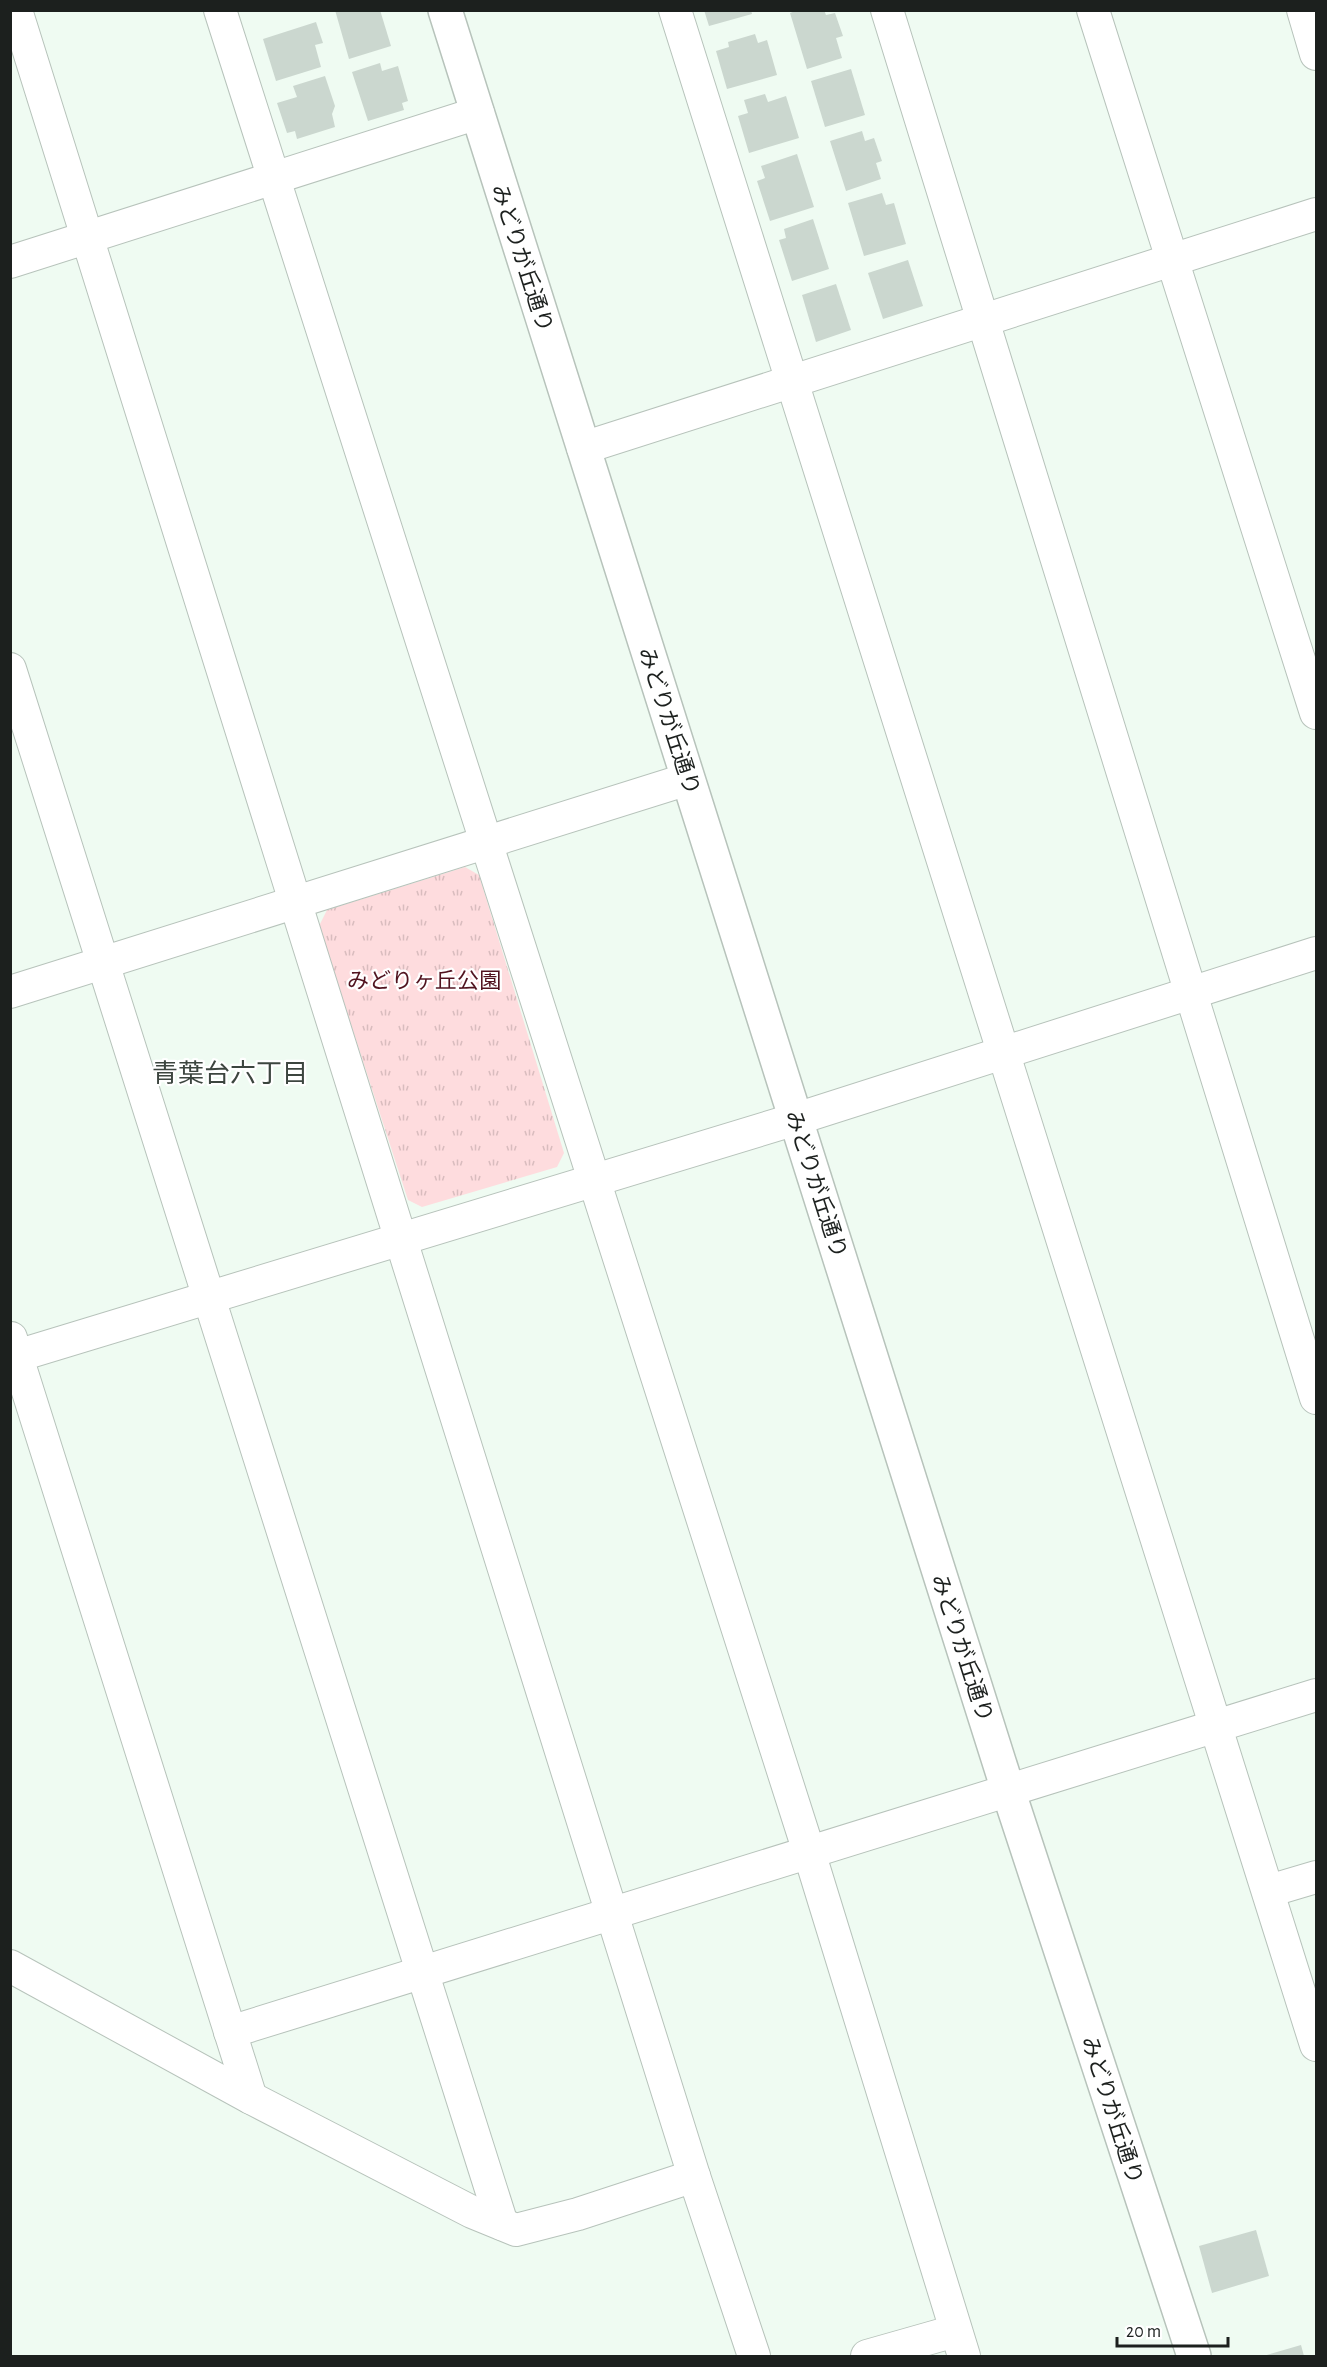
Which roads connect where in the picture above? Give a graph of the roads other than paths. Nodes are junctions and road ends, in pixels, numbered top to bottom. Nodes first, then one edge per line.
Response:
1 (16, 10) edge
2 (220, 10) edge
3 (445, 10) edge
4 (675, 10) edge
5 (886, 10) edge
6 (1093, 10) edge
7 (1303, 10) edge
8 (1317, 54) edge
9 (478, 113) junction
10 (273, 179) junction
11 (1317, 214) edge
12 (88, 237) junction
13 (1172, 260) junction
14 (10, 262) edge
15 (982, 320) junction
16 (792, 381) junction
17 (583, 448) junction
18 (10, 669) edge
19 (1317, 713) edge
20 (688, 779) junction
21 (485, 842) junction
22 (296, 902) junction
23 (1317, 953) edge
24 (103, 963) junction
25 (10, 992) edge
26 (1191, 993) junction
27 (1004, 1053) junction
28 (796, 1119) junction
29 (594, 1181) junction
30 (401, 1240) junction
31 (209, 1298) junction
32 (13, 1351) edge
33 (1317, 1398) edge
34 (1317, 1695) edge
35 (1216, 1726) junction
36 (1008, 1790) junction
37 (809, 1852) junction
38 (1317, 1877) edge
39 (1269, 1891) junction
40 (612, 1914) junction
41 (10, 1966) edge
42 (422, 1972) junction
43 (230, 2032) junction
44 (1317, 2045) edge
45 (250, 2098) junction
46 (694, 2176) junction
47 (502, 2224) junction
48 (960, 2344) edge
49 (754, 2356) edge
50 (867, 2356) edge
51 (1194, 2356) edge

1 - 12 street
2 - 10 street
3 - 9 street, みどりが丘通り
4 - 16 street
5 - 15 street
6 - 13 street
7 - 8 street
9 - 10 street
9 - 17 street, みどりが丘通り
10 - 12 street
10 - 21 street
11 - 13 street
12 - 14 street
12 - 22 street
13 - 15 street
13 - 19 street
15 - 16 street
15 - 26 street
16 - 17 street
16 - 27 street
17 - 20 street, みどりが丘通り
18 - 24 street
20 - 21 street
20 - 28 street, みどりが丘通り
21 - 22 street
21 - 29 street
22 - 24 street
22 - 30 street
23 - 26 street
24 - 25 street
24 - 31 street
26 - 27 street
26 - 33 street
27 - 28 street
27 - 35 street
28 - 29 street
28 - 36 street, みどりが丘通り
29 - 30 street
29 - 37 street
30 - 31 street
30 - 40 street
31 - 32 street
31 - 42 street
32 - 43 street
34 - 35 street
35 - 36 street
35 - 39 street
36 - 37 street
36 - 51 street, みどりが丘通り
37 - 40 street
37 - 48 street
38 - 39 street
39 - 44 street
40 - 42 street
40 - 46 street
41 - 45 street
42 - 43 street
42 - 47 street
43 - 45 street
45 - 47 street
46 - 47 street
46 - 49 street
48 - 50 street

